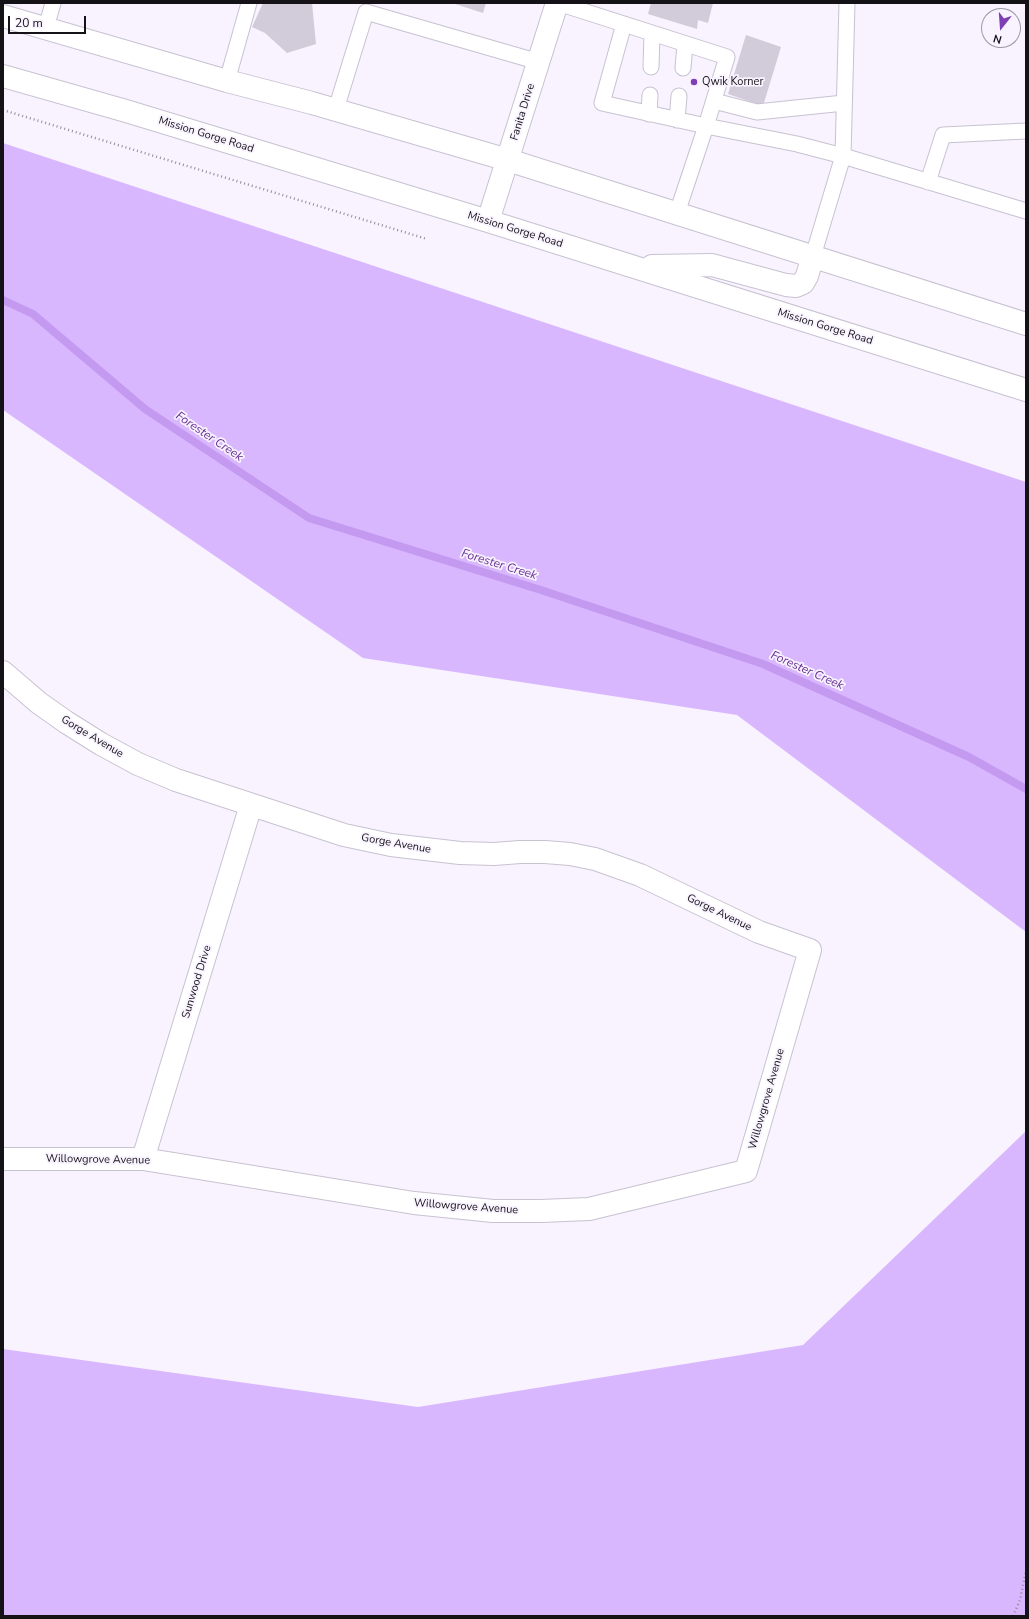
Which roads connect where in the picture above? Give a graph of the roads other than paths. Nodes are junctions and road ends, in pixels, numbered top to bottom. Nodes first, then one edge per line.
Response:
1 (53, 3) edge
2 (249, 3) edge
3 (557, 3) edge
4 (847, 3) edge
5 (361, 8) edge
6 (3, 16) edge
7 (624, 24) junction
8 (46, 28) junction
9 (652, 33) junction
10 (685, 44) junction
11 (539, 62) junction
12 (651, 67) dead end
13 (683, 68) dead end
14 (3, 76) edge
15 (227, 81) junction
16 (650, 95) dead end
17 (679, 96) dead end
18 (714, 100) junction
19 (844, 103) junction
20 (336, 109) junction
21 (649, 114) junction
22 (677, 120) junction
23 (706, 126) junction
24 (1026, 130) edge
25 (843, 156) junction
26 (508, 160) junction
27 (928, 182) junction
28 (1026, 211) edge
29 (677, 213) junction
30 (488, 221) junction
31 (813, 256) junction
32 (633, 267) junction
33 (1026, 324) edge
34 (1026, 390) edge
35 (3, 672) edge
36 (250, 805) junction
37 (810, 950) joint
38 (3, 1159) edge
39 (143, 1159) junction

1 - 8 lane
2 - 15 lane
3 - 7 lane
3 - 11 main road, Fanita Drive
4 - 19 lane
5 - 11 lane
5 - 20 lane
6 - 8 main road
7 - 9 lane
7 - 21 lane
8 - 15 main road
9 - 10 lane
9 - 12 lane
10 - 13 lane
10 - 18 lane
11 - 26 main road, Fanita Drive
14 - 30 main road, Mission Gorge Road
15 - 20 main road
16 - 21 lane
17 - 22 lane
18 - 19 lane
18 - 23 lane
19 - 25 lane
20 - 26 main road
21 - 22 lane
22 - 23 lane
23 - 25 lane
23 - 29 lane
24 - 27 lane
25 - 27 lane
25 - 31 lane
26 - 29 main road
26 - 30 main road, Fanita Drive
27 - 28 lane
29 - 31 main road
30 - 32 main road, Mission Gorge Road
31 - 32 main road
31 - 33 main road
32 - 34 main road, Mission Gorge Road
35 - 36 main road, Gorge Avenue
36 - 37 main road, Gorge Avenue
36 - 39 main road, Sunwood Drive
37 - 39 main road, Willowgrove Avenue
38 - 39 main road, Willowgrove Avenue

